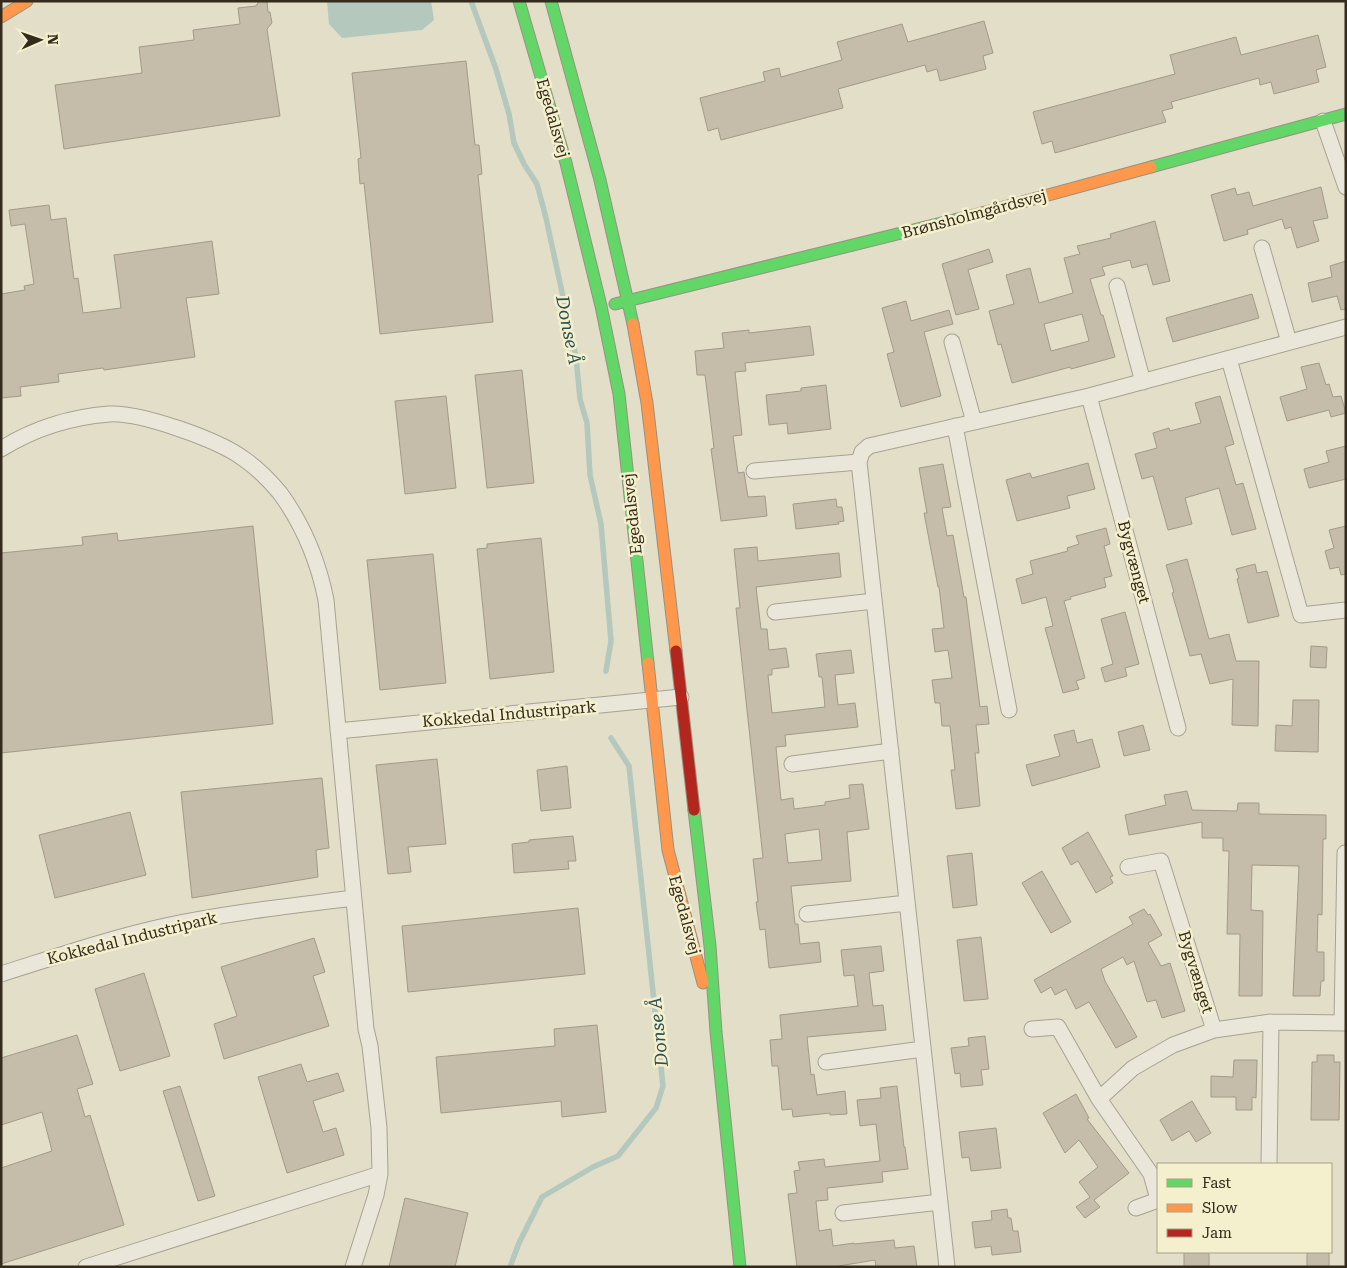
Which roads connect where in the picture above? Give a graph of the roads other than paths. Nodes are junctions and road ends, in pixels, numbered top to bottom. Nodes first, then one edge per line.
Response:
1 (27, 1) edge
2 (519, 1) edge
3 (551, 1) edge
4 (1, 17) edge
5 (1346, 114) edge
6 (1323, 121) junction
7 (1346, 187) edge
8 (1262, 248) dead end
9 (1117, 286) dead end
10 (629, 301) junction
11 (601, 306) junction
12 (1346, 327) edge
13 (952, 342) dead end
14 (1289, 342) junction
15 (1229, 359) junction
16 (1143, 382) junction
17 (1089, 396) junction
18 (974, 422) junction
19 (955, 426) junction
20 (1, 449) edge
21 (859, 462) junction
22 (754, 472) dead end
23 (874, 600) junction
24 (1346, 610) edge
25 (775, 612) dead end
26 (681, 697) junction
27 (658, 705) junction
28 (1009, 710) dead end
29 (1178, 728) dead end
30 (338, 731) junction
31 (891, 751) junction
32 (792, 764) dead end
33 (686, 842) dead end
34 (1345, 853) edge
35 (1128, 867) dead end
36 (704, 896) junction
37 (353, 898) junction
38 (907, 903) junction
39 (807, 914) dead end
40 (1, 974) edge
41 (1271, 1022) junction
42 (1344, 1023) edge
43 (1032, 1029) dead end
44 (1214, 1030) junction
45 (716, 1032) junction
46 (924, 1049) junction
47 (826, 1062) dead end
48 (1098, 1099) junction
49 (1269, 1163) edge
50 (380, 1174) junction
51 (1157, 1196) edge
52 (1157, 1200) edge
53 (940, 1202) junction
54 (1136, 1208) dead end
55 (843, 1213) dead end
56 (86, 1267) edge
57 (352, 1267) edge
58 (740, 1267) edge
59 (947, 1267) edge

1 - 4 street
2 - 11 street, Egedalsvej
3 - 10 street, Egedalsvej
5 - 6 street, Brønsholmgårdsvej
6 - 7 street
6 - 10 street, Brønsholmgårdsvej
8 - 14 street
9 - 16 street
10 - 11 street, Brønsholmgårdsvej
10 - 26 street, Egedalsvej
11 - 27 street, Egedalsvej
12 - 14 street
13 - 18 street
14 - 15 street
15 - 16 street
15 - 24 street
16 - 17 street
17 - 18 street
17 - 29 street, Bygvænget
18 - 19 street
19 - 21 street
19 - 28 street
20 - 30 street
21 - 22 street
21 - 23 street
23 - 25 street
23 - 31 street
26 - 27 street, Kokkedal Industripark
26 - 36 street, Egedalsvej
27 - 30 street, Kokkedal Industripark
27 - 45 street, Egedalsvej
30 - 37 street
31 - 32 street
31 - 38 street
33 - 36 street
34 - 42 street, Bygvænget
35 - 44 street, Bygvænget
36 - 45 street, Egedalsvej
37 - 40 street, Kokkedal Industripark
37 - 50 street
38 - 39 street
38 - 46 street
41 - 42 street, Bygvænget
41 - 44 street, Bygvænget
41 - 49 street
43 - 48 street
44 - 48 street, Bygvænget
45 - 58 street, Egedalsvej
46 - 47 street
46 - 53 street
48 - 51 street
50 - 56 street
50 - 57 street
52 - 54 street
53 - 55 street
53 - 59 street

